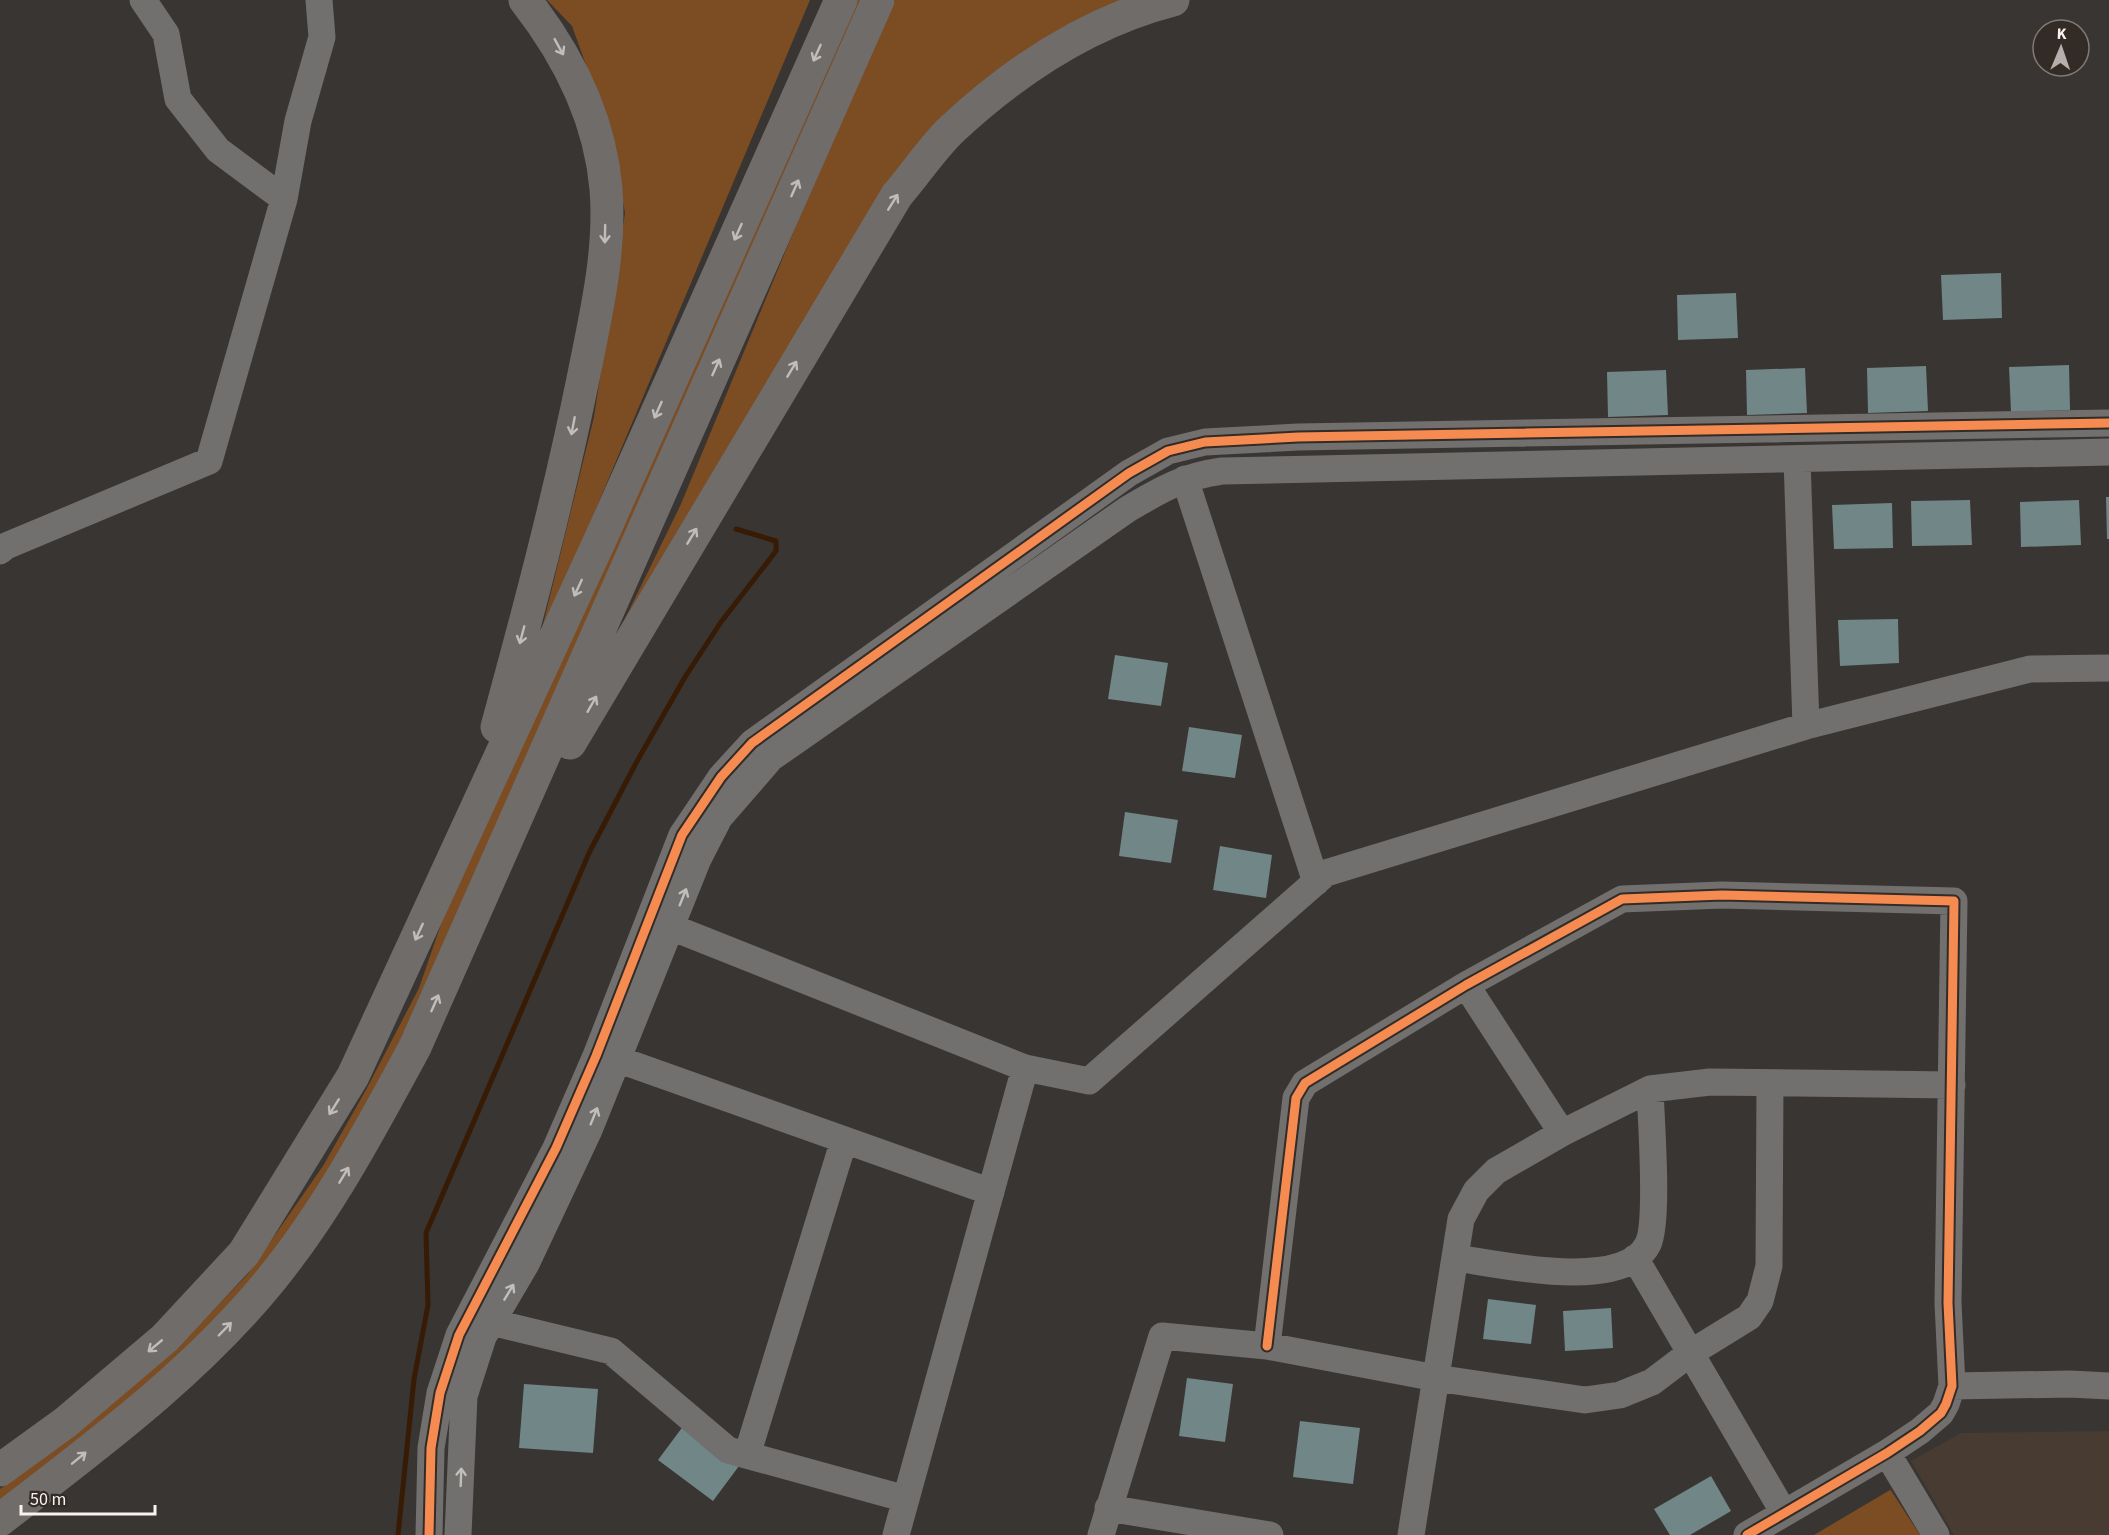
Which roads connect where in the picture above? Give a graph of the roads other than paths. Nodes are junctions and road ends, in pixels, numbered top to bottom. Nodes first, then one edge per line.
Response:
1 (143, 0) edge
2 (319, 0) edge
3 (525, 0) edge
4 (841, 0) edge
5 (878, 0) edge
6 (1173, 0) edge
7 (284, 199) junction
8 (2109, 423) edge
9 (2109, 453) edge
10 (1797, 459) junction
11 (1185, 479) junction
12 (0, 551) edge
13 (2109, 668) edge
14 (1806, 726) junction
15 (497, 862) junction
16 (444, 879) junction
17 (1316, 882) junction
18 (670, 927) junction
19 (1466, 985) junction
20 (617, 1059) junction
21 (1025, 1068) junction
22 (1770, 1083) junction
23 (1952, 1085) junction
24 (1650, 1089) junction
25 (1562, 1133) junction
26 (844, 1140) junction
27 (991, 1192) junction
28 (1456, 1258) junction
29 (1635, 1258) junction
30 (492, 1322) junction
31 (1267, 1346) junction
32 (1689, 1354) junction
33 (1436, 1378) junction
34 (1952, 1386) junction
35 (2109, 1386) edge
36 (1887, 1454) junction
37 (747, 1455) junction
38 (0, 1470) edge
39 (906, 1499) junction
40 (1108, 1508) junction
41 (1784, 1514) junction
42 (0, 1520) edge
43 (1202, 1529) edge
44 (429, 1535) edge
45 (458, 1535) edge
46 (896, 1535) edge
47 (1101, 1535) edge
48 (1270, 1535) edge
49 (1411, 1535) edge
50 (1747, 1535) edge
51 (1936, 1535) edge

1 - 7 street
2 - 7 street
3 -> 16 highway
4 -> 16 highway
15 -> 5 highway
15 -> 6 highway
7 - 12 street
8 - 44 street
9 - 10 street
10 - 11 street
10 - 14 street
11 - 17 street
18 -> 11 street
13 - 14 street
14 - 17 street
42 -> 15 highway
16 -> 38 highway
17 - 21 street
18 - 20 street
18 - 21 street
19 - 23 street
19 - 25 street
19 - 31 street
20 - 26 street
30 -> 20 street
21 - 27 street
22 - 23 street
22 - 24 street
22 - 32 street
23 - 34 street
24 - 25 street
24 - 29 street
25 - 28 street
26 - 27 street
26 - 37 street
27 - 39 street
28 - 29 street
28 - 33 street
29 - 32 street
30 - 37 street
45 -> 30 street
31 - 33 street
31 - 40 street
32 - 33 street
32 - 41 street
33 - 49 street
34 - 35 street
34 - 36 street
36 - 41 street
36 - 51 street
37 - 39 street
39 - 46 street
40 - 43 street
40 - 47 street
41 - 50 street
43 - 48 street

